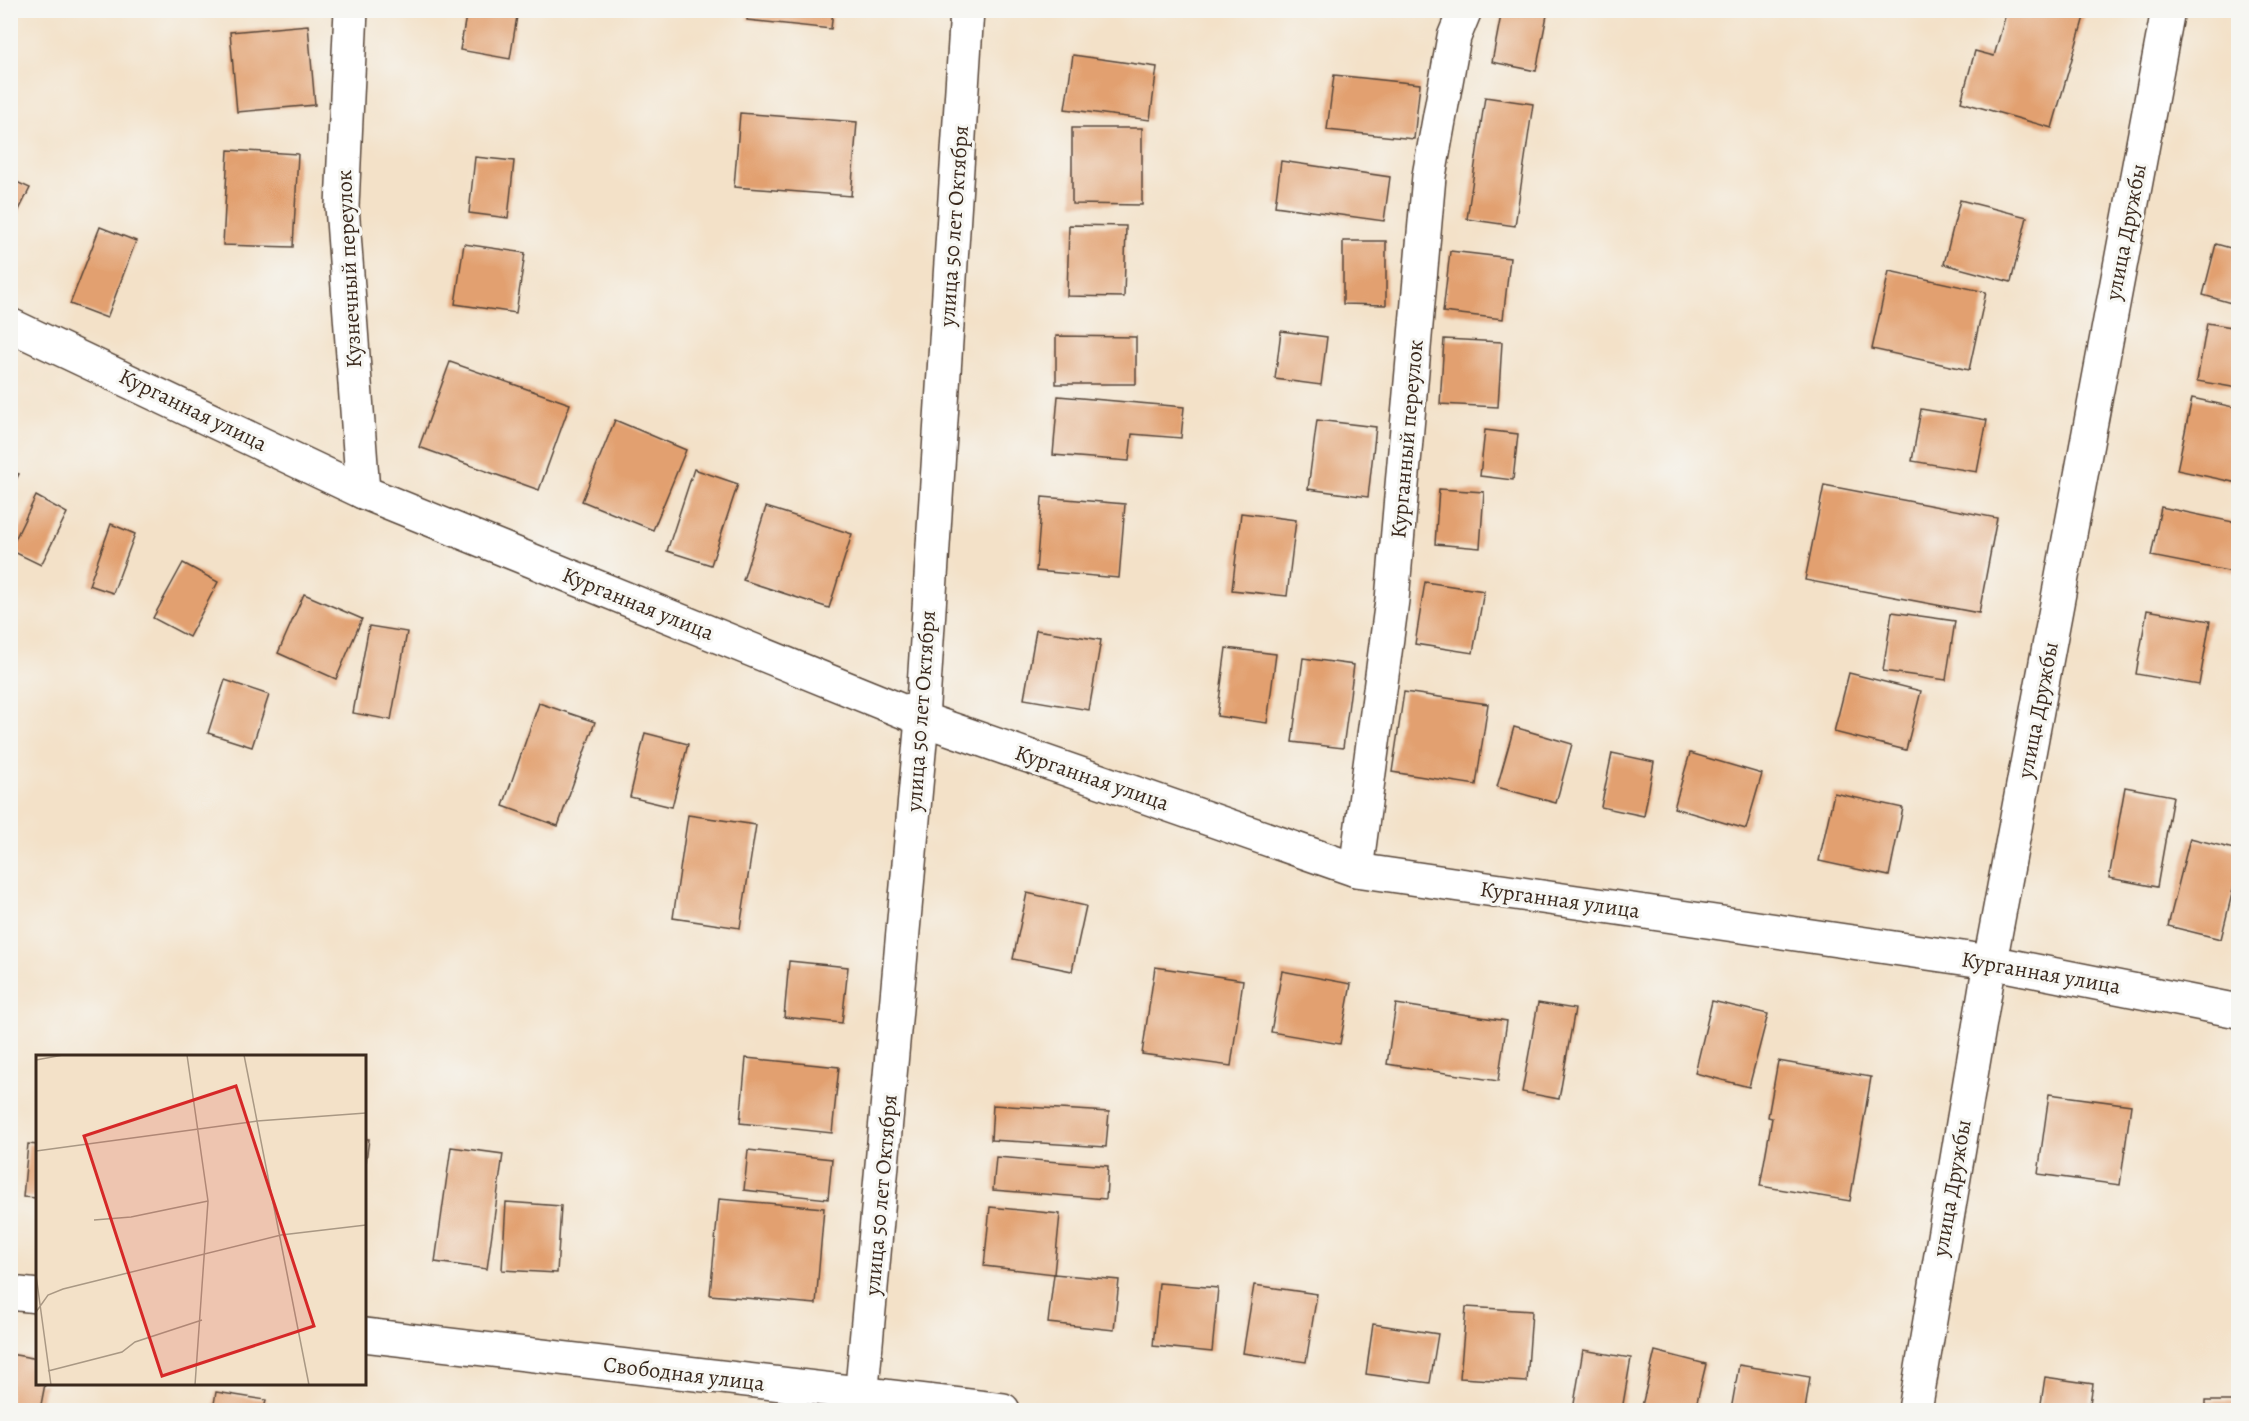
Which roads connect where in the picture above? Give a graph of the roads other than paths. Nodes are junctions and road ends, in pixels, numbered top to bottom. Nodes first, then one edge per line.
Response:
1 (351, 10) edge
2 (967, 10) edge
3 (1465, 10) edge
4 (2168, 10) edge
5 (10, 325) edge
6 (363, 492) junction
7 (922, 719) junction
8 (1356, 870) junction
9 (1990, 962) junction
10 (2238, 1011) edge
11 (10, 1293) edge
12 (36, 1296) edge
13 (366, 1335) edge
14 (862, 1403) edge
15 (1003, 1410) edge
16 (1915, 1410) edge

1 - 6 street, Кузнечный переулок
2 - 7 street, улица 50 лет Октября
3 - 8 street, Курганный переулок
4 - 9 street, улица Дружбы
5 - 6 street, Курганная улица
6 - 7 street, Курганная улица
7 - 8 street, Курганная улица
7 - 14 street, улица 50 лет Октября
8 - 9 street, Курганная улица
9 - 10 street, Курганная улица
9 - 16 street, улица Дружбы
11 - 12 street
13 - 14 street, Свободная улица
14 - 15 street, Свободная улица

